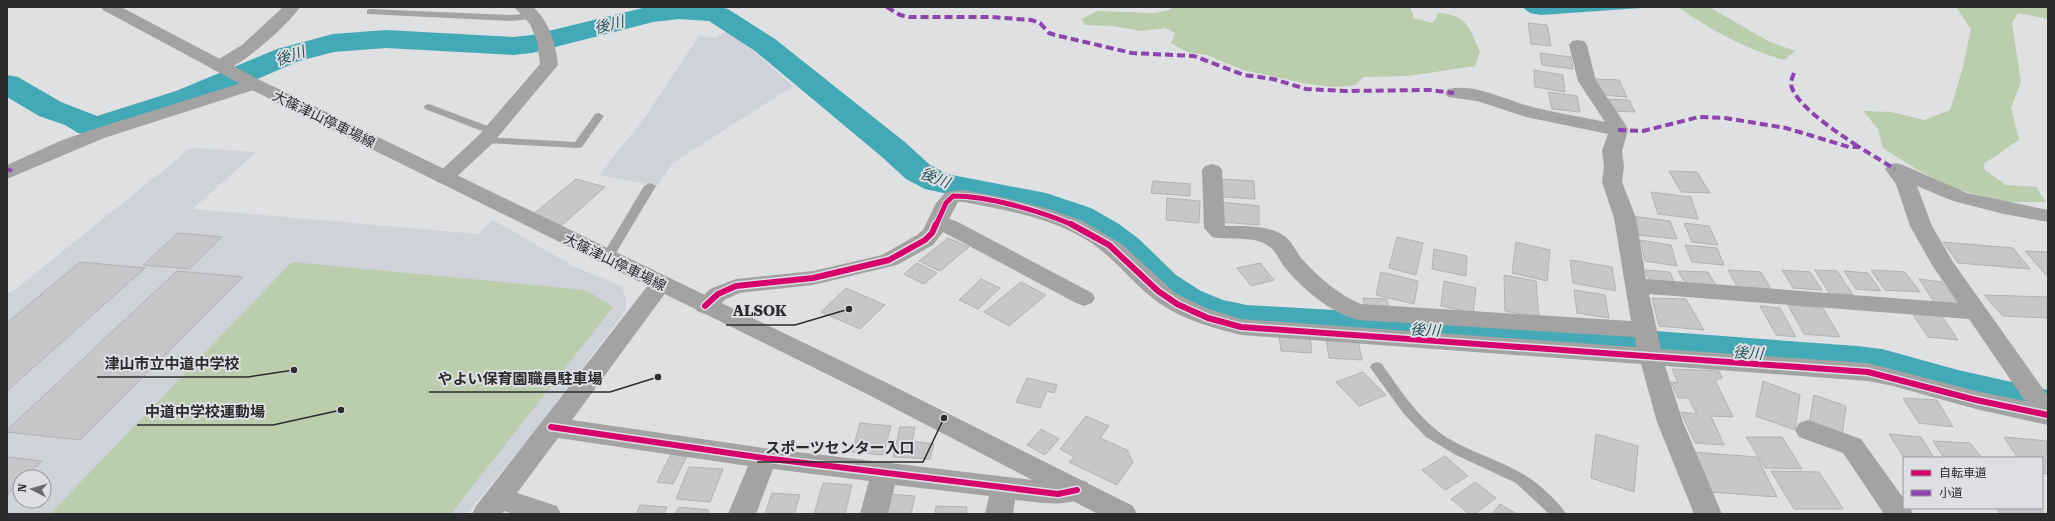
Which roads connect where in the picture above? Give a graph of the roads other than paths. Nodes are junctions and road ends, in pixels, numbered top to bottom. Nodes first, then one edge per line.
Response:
1 (109, 7) edge
2 (292, 7) edge
3 (370, 12) dead end
4 (527, 12) edge
5 (1578, 45) dead end
6 (238, 76) junction
7 (1454, 93) dead end
8 (429, 107) dead end
9 (599, 116) dead end
10 (1618, 130) junction
11 (489, 135) junction
12 (1212, 170) dead end
13 (7, 173) edge
14 (444, 178) junction
15 (650, 186) dead end
16 (2048, 216) edge
17 (937, 224) junction
18 (606, 258) junction
19 (661, 284) junction
20 (1636, 286) junction
21 (1084, 298) dead end
22 (705, 306) junction
23 (1975, 312) junction
24 (1649, 345) junction
25 (1376, 367) dead end
26 (2044, 409) edge
27 (551, 426) junction
28 (1808, 430) dead end
29 (764, 458) junction
30 (885, 473) junction
31 (1004, 488) junction
32 (1077, 490) junction
33 (493, 506) edge
34 (547, 514) edge
35 (742, 514) edge
36 (874, 514) edge
37 (998, 514) edge
38 (1123, 514) edge
39 (1558, 514) edge
40 (1708, 514) edge
41 (1899, 514) edge

1 - 6 main road, 大篠津山停車場線
2 - 6 street
3 - 4 lane
4 - 11 street
5 - 10 street
6 - 13 street
6 - 14 main road, 大篠津山停車場線
7 - 10 street
8 - 11 lane
9 - 11 lane
10 - 20 street
11 - 14 street
12 - 24 street
14 - 18 main road, 大篠津山停車場線
15 - 18 lane
16 - 23 street
17 - 21 street
17 - 22 street
17 - 24 street
18 - 19 main road, 大篠津山停車場線
19 - 22 main road, 大篠津山停車場線
19 - 27 street
20 - 23 street
20 - 24 street
22 - 32 main road, 大篠津山停車場線
23 - 26 street
24 - 26 street
24 - 40 street
25 - 39 lane
27 - 29 street
27 - 33 street
28 - 41 street
29 - 30 street
29 - 35 street
30 - 31 street
30 - 36 street
31 - 32 street
31 - 37 street
32 - 38 main road, 大篠津山停車場線
33 - 34 street

